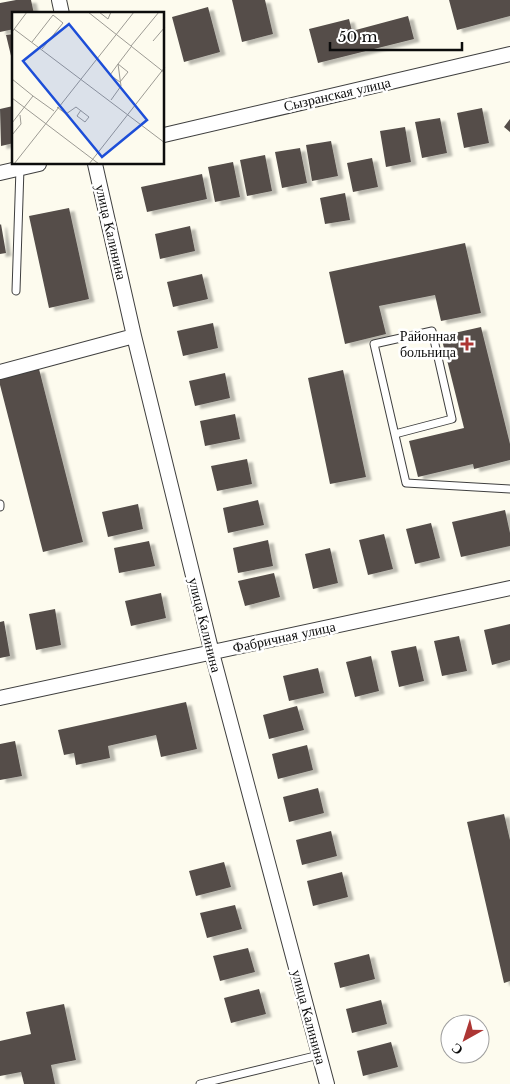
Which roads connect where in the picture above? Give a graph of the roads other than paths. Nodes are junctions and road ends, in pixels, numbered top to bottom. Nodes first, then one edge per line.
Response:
1 (510, 54) edge
2 (165, 135) edge
3 (34, 165) edge
4 (95, 165) edge
5 (20, 168) junction
6 (0, 173) edge
7 (16, 291) dead end
8 (134, 336) junction
9 (0, 372) edge
10 (395, 434) junction
11 (510, 489) edge
12 (510, 588) edge
13 (212, 653) junction
14 (0, 698) edge
15 (320, 1055) junction
16 (200, 1084) edge
17 (327, 1084) edge

1 - 2 street, Сызранская улица
3 - 5 street
4 - 8 street, улица Калинина
5 - 6 street
5 - 7 lane
8 - 9 street
8 - 13 street, улица Калинина
10 - 10 lane
10 - 11 lane
12 - 13 street, Фабричная улица
13 - 14 street, Фабричная улица
13 - 15 street, улица Калинина
15 - 16 lane
15 - 17 street, улица Калинина

